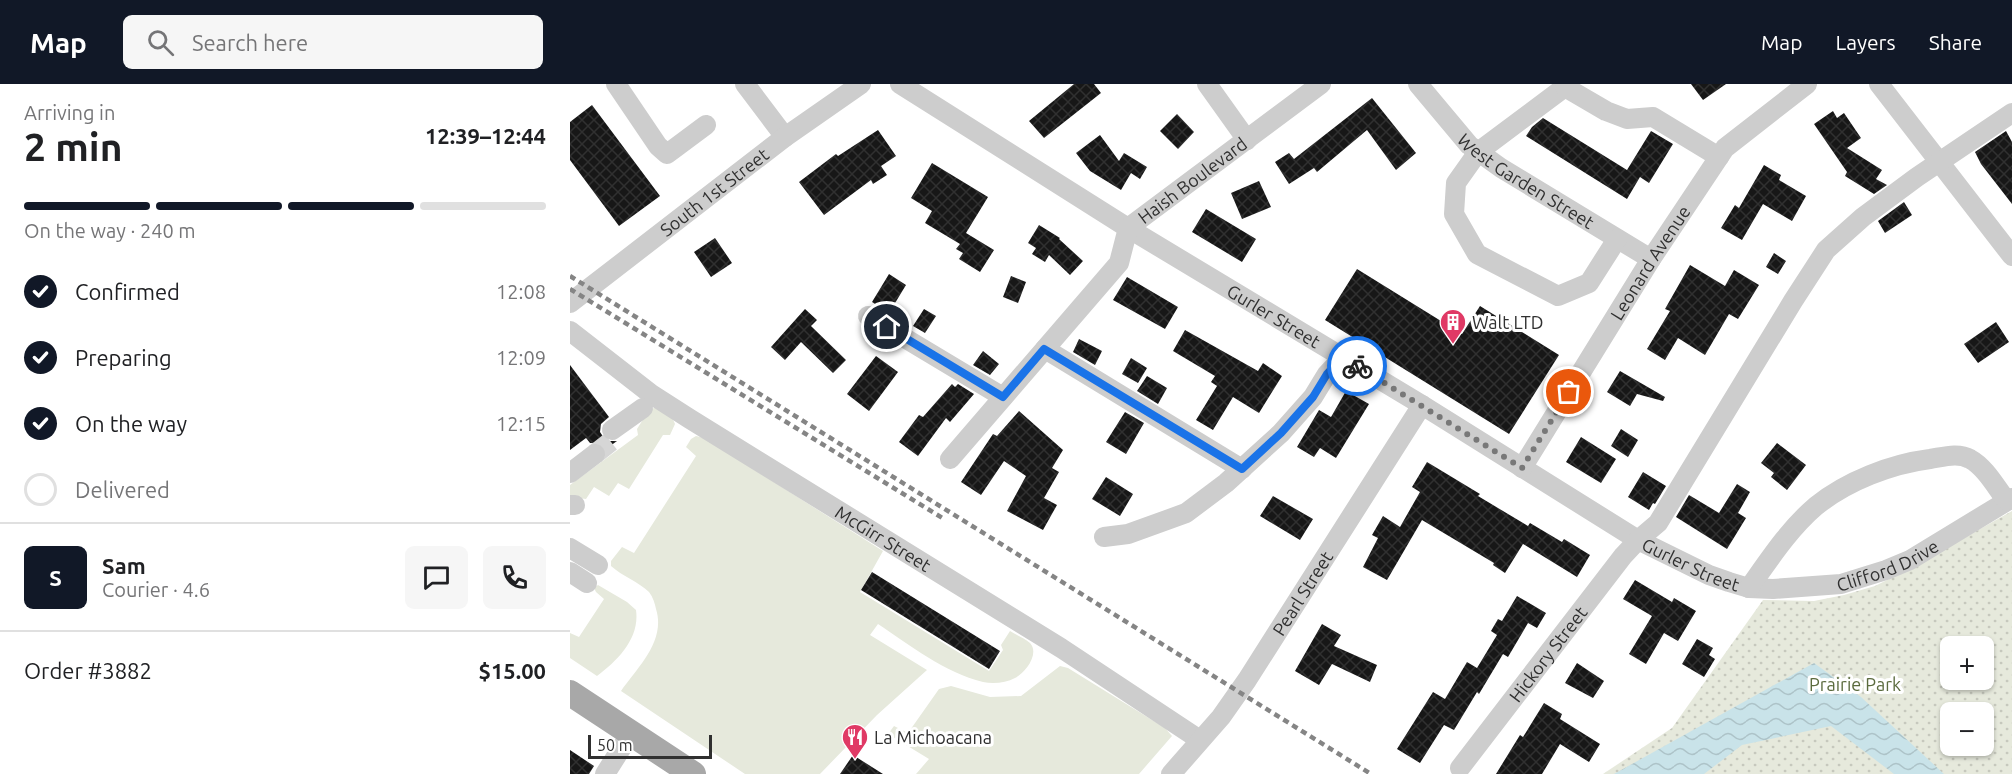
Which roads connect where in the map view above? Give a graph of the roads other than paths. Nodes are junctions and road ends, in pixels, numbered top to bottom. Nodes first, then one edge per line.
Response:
1 (616, 84) edge
2 (745, 84) edge
3 (861, 84) edge
4 (900, 84) edge
5 (1207, 84) edge
6 (1321, 84) edge
7 (1418, 84) edge
8 (1807, 84) edge
9 (1880, 84) edge
10 (1567, 85) edge
11 (2012, 113) edge
12 (706, 125) dead end
13 (785, 137) junction
14 (1247, 140) junction
15 (1478, 152) junction
16 (1719, 157) junction
17 (1939, 162) junction
18 (1128, 228) junction
19 (1617, 239) junction
20 (2012, 256) edge
21 (1651, 259) junction
22 (570, 303) edge
23 (868, 316) dead end
24 (570, 331) edge
25 (1044, 349) junction
26 (1343, 357) junction
27 (1003, 397) junction
28 (1422, 405) junction
29 (643, 408) dead end
30 (621, 430) tunnel mouth
31 (950, 459) dead end
32 (570, 462) edge
33 (1522, 468) junction
34 (1242, 469) junction
35 (570, 473) edge
36 (2009, 499) edge
37 (1104, 537) dead end
38 (1638, 540) junction
39 (570, 548) edge
40 (570, 560) edge
41 (570, 572) edge
42 (586, 580) edge
43 (1749, 588) junction
44 (570, 693) edge
45 (631, 734) junction
46 (1200, 740) junction
47 (1460, 768) dead end
48 (605, 774) edge
49 (693, 774) edge
50 (1171, 774) edge

1 - 12 street
2 - 13 street
3 - 13 street, South 1st Street
4 - 18 street, Gurler Street
5 - 14 street
6 - 14 street, Haish Boulevard
7 - 15 street, West Garden Street
8 - 16 street, Leonard Avenue
9 - 17 street
10 - 15 street
10 - 16 street
11 - 17 street, Hickory Street
13 - 22 street, South 1st Street
14 - 18 street, Haish Boulevard
15 - 19 street, West Garden Street
15 - 19 street
16 - 21 street, Leonard Avenue
17 - 20 street
17 - 38 street, Hickory Street
18 - 25 street, Haish Boulevard
18 - 26 street, Gurler Street
19 - 21 street, West Garden Street
21 - 33 street, Leonard Avenue
23 - 27 street
24 - 46 street, McGirr Street
25 - 27 street, Haish Boulevard
25 - 34 street
26 - 28 street, Gurler Street
26 - 34 street
27 - 31 street, Haish Boulevard
28 - 33 street, Gurler Street
28 - 46 street, Pearl Street
29 - 30 street
32 - 35 street
33 - 38 street, Gurler Street
34 - 37 street
36 - 43 street, Clifford Drive
36 - 43 street
38 - 43 street, Gurler Street
38 - 47 street, Hickory Street
39 - 42 street
40 - 42 street
41 - 42 street
44 - 45 main road
45 - 48 street
45 - 49 main road
46 - 50 street, Pearl Street

